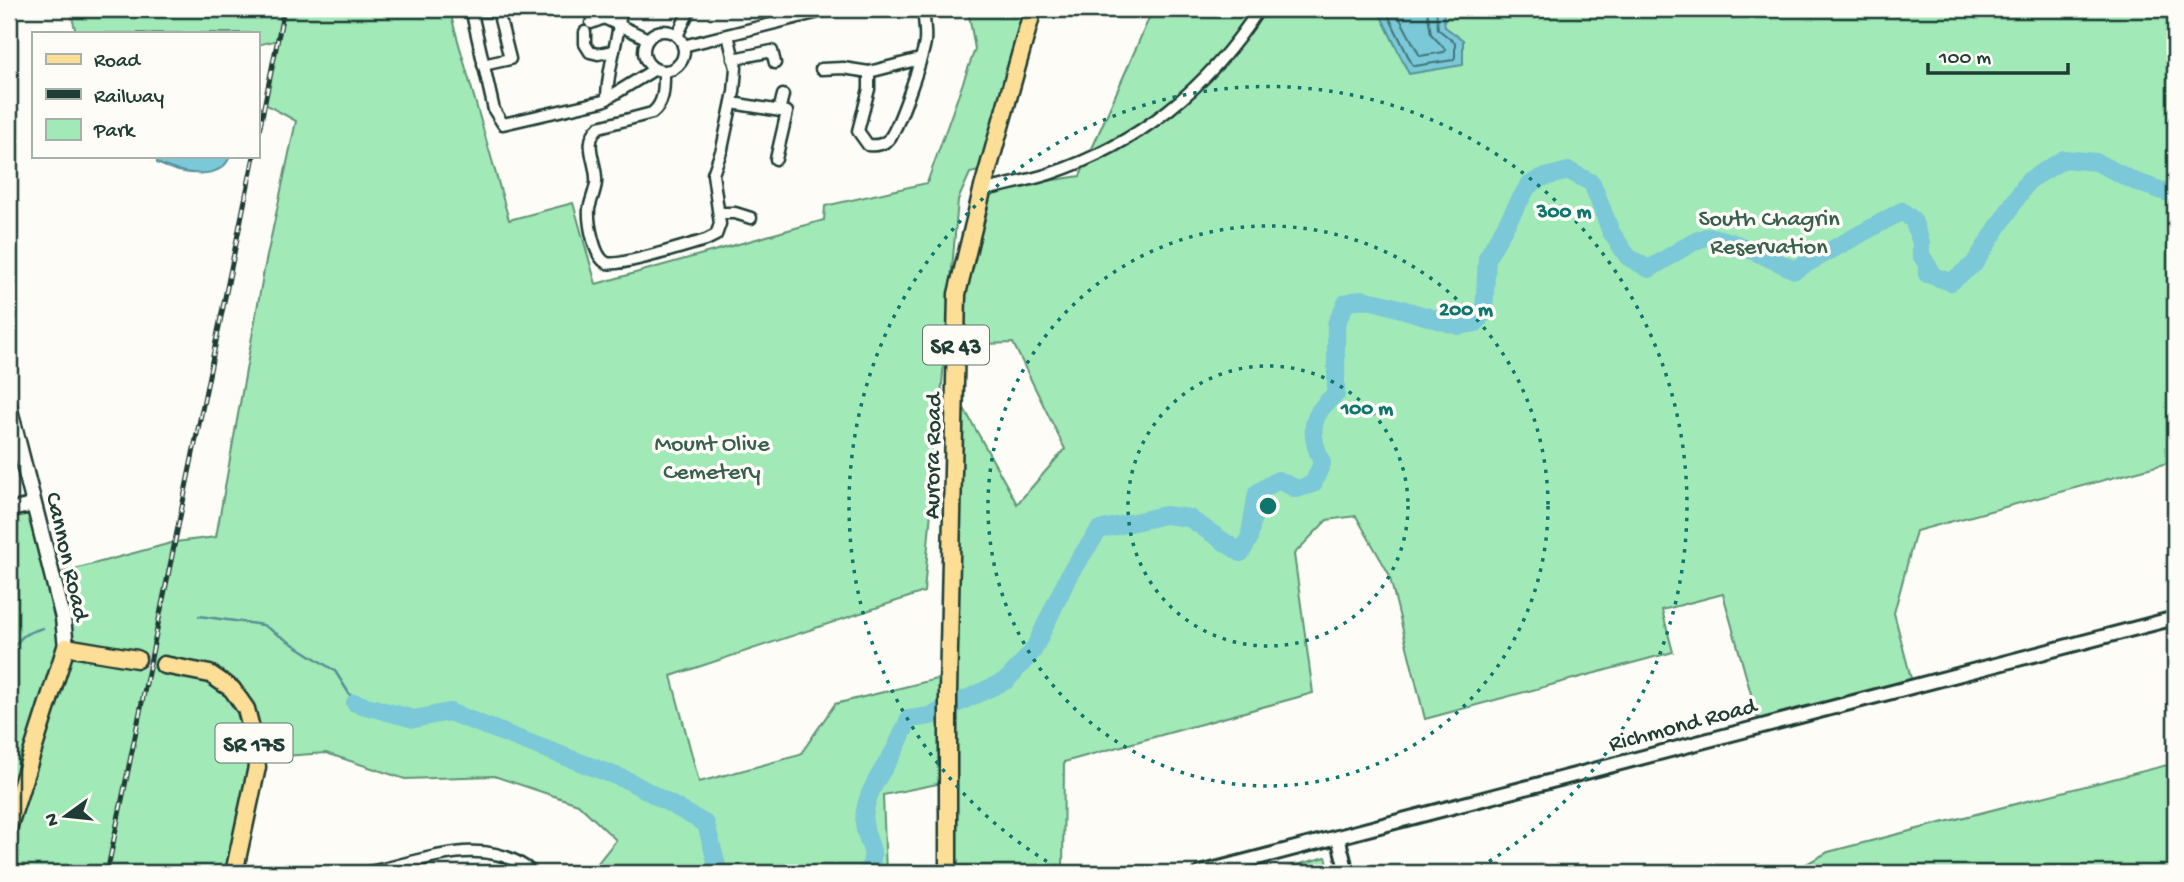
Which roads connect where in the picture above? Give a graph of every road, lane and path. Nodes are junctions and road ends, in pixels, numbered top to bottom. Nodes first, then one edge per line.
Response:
1 (471, 9) edge
2 (621, 9) edge
3 (690, 9) edge
4 (831, 9) edge
5 (923, 9) edge
6 (1033, 9) edge
7 (1259, 9) edge
8 (619, 24) junction
9 (728, 35) junction
10 (677, 36) junction
11 (648, 39) junction
12 (683, 46) junction
13 (614, 51) junction
14 (733, 59) junction
15 (920, 59) junction
16 (775, 63) dead end
17 (483, 65) junction
18 (821, 69) dead end
19 (660, 70) junction
20 (869, 72) junction
21 (783, 95) dead end
22 (607, 99) junction
23 (732, 103) junction
24 (779, 111) junction
25 (776, 159) dead end
26 (982, 191) junction
27 (719, 213) junction
28 (751, 218) dead end
29 (9, 406) edge
30 (34, 505) junction
31 (9, 510) edge
32 (2175, 618) edge
33 (66, 647) junction
34 (137, 659) tunnel mouth
35 (164, 665) tunnel mouth
36 (9, 825) edge
37 (1338, 837) junction
38 (234, 873) edge
39 (363, 873) edge
40 (533, 873) edge
41 (948, 873) edge
42 (1200, 873) edge
43 (1347, 873) edge

1 - 17 street
1 - 17 street
2 - 8 street
3 - 10 street
4 - 9 street
5 - 15 street
6 - 26 main road, Aurora Road / SR 43
7 - 26 street
8 - 11 street
8 - 13 street
8 - 13 street
9 - 12 street
9 - 14 street
10 - 11 street
10 - 12 street
11 - 19 street
12 - 19 street
13 - 22 street
14 - 16 street
14 - 23 street
15 - 20 street
15 - 20 street
17 - 22 street
18 - 20 street
19 - 22 street
19 - 27 street
21 - 24 street
23 - 24 street
23 - 27 street
24 - 25 street
26 - 41 main road, Aurora Road / SR 43
27 - 28 street
29 - 30 main road, Cannon Road
30 - 31 street
30 - 33 main road, Cannon Road
32 - 37 street, Richmond Road
33 - 34 main road, Cannon Road
33 - 36 main road
35 - 38 main road, SR 175
37 - 42 street, Richmond Road
37 - 43 street
39 - 40 street

